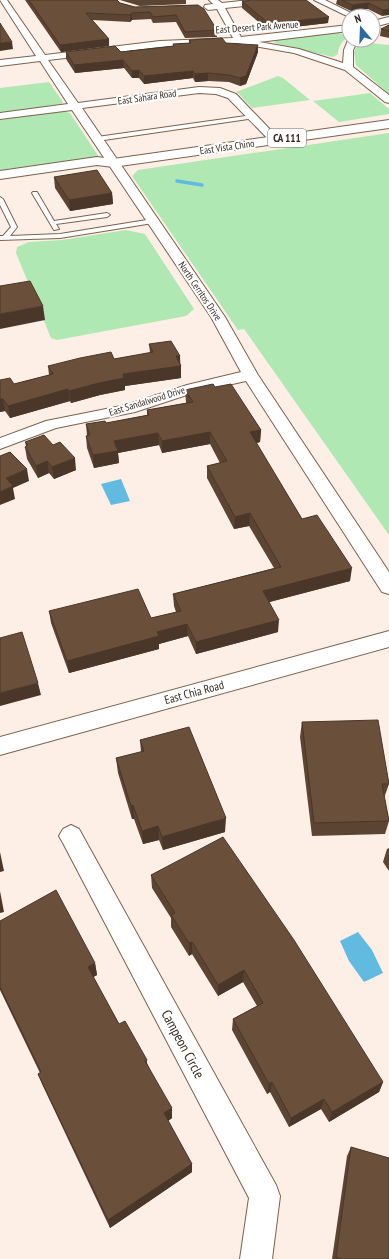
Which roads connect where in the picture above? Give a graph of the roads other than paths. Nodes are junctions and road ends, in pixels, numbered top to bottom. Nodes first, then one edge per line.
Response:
1 (3, 0) edge
2 (213, 0) edge
3 (274, 0) edge
4 (318, 0) edge
5 (220, 6) junction
6 (198, 7) edge
7 (341, 11) edge
8 (341, 29) edge
9 (239, 41) junction
10 (349, 48) edge
11 (43, 58) junction
12 (0, 63) edge
13 (348, 68) junction
14 (389, 100) edge
15 (75, 106) junction
16 (0, 116) edge
17 (253, 117) junction
18 (389, 124) edge
19 (97, 139) junction
20 (275, 140) junction
21 (112, 163) junction
22 (0, 175) edge
23 (0, 185) edge
24 (35, 193) dead end
25 (0, 199) edge
26 (107, 215) dead end
27 (153, 222) junction
28 (53, 223) junction
29 (14, 227) junction
30 (0, 229) edge
31 (60, 236) junction
32 (2, 238) edge
33 (250, 375) junction
34 (0, 444) edge
35 (389, 587) edge
36 (389, 638) edge
37 (0, 746) edge
38 (70, 836) dead end
39 (256, 1259) edge

1 - 11 street, North Cerritos Drive
2 - 5 street
3 - 5 street
4 - 7 street
5 - 6 street
5 - 9 street
8 - 9 street, East Desert Park Avenue
9 - 11 street, East Desert Park Avenue
9 - 13 street
10 - 13 street
11 - 12 street, East Desert Park Avenue
11 - 15 street, North Cerritos Drive
13 - 14 street
15 - 16 street, East Sahara Road
15 - 17 street, East Sahara Road
15 - 19 street, North Cerritos Drive
17 - 19 lane
17 - 20 street, East Sahara Road
18 - 20 main road, East Vista Chino / CA 111
19 - 21 street, North Cerritos Drive
20 - 21 main road, East Vista Chino / CA 111
21 - 22 main road, East Vista Chino / CA 111
21 - 23 main road, East Vista Chino / CA 111
21 - 27 street, North Cerritos Drive
24 - 28 lane
25 - 29 lane
26 - 28 lane
27 - 31 lane
27 - 33 street, North Cerritos Drive
28 - 31 lane
29 - 30 lane
29 - 32 lane
31 - 32 lane
33 - 34 street, East Sandalwood Drive
33 - 35 street, North Cerritos Drive
36 - 37 street, East Chia Road
38 - 39 street, Campeon Circle

